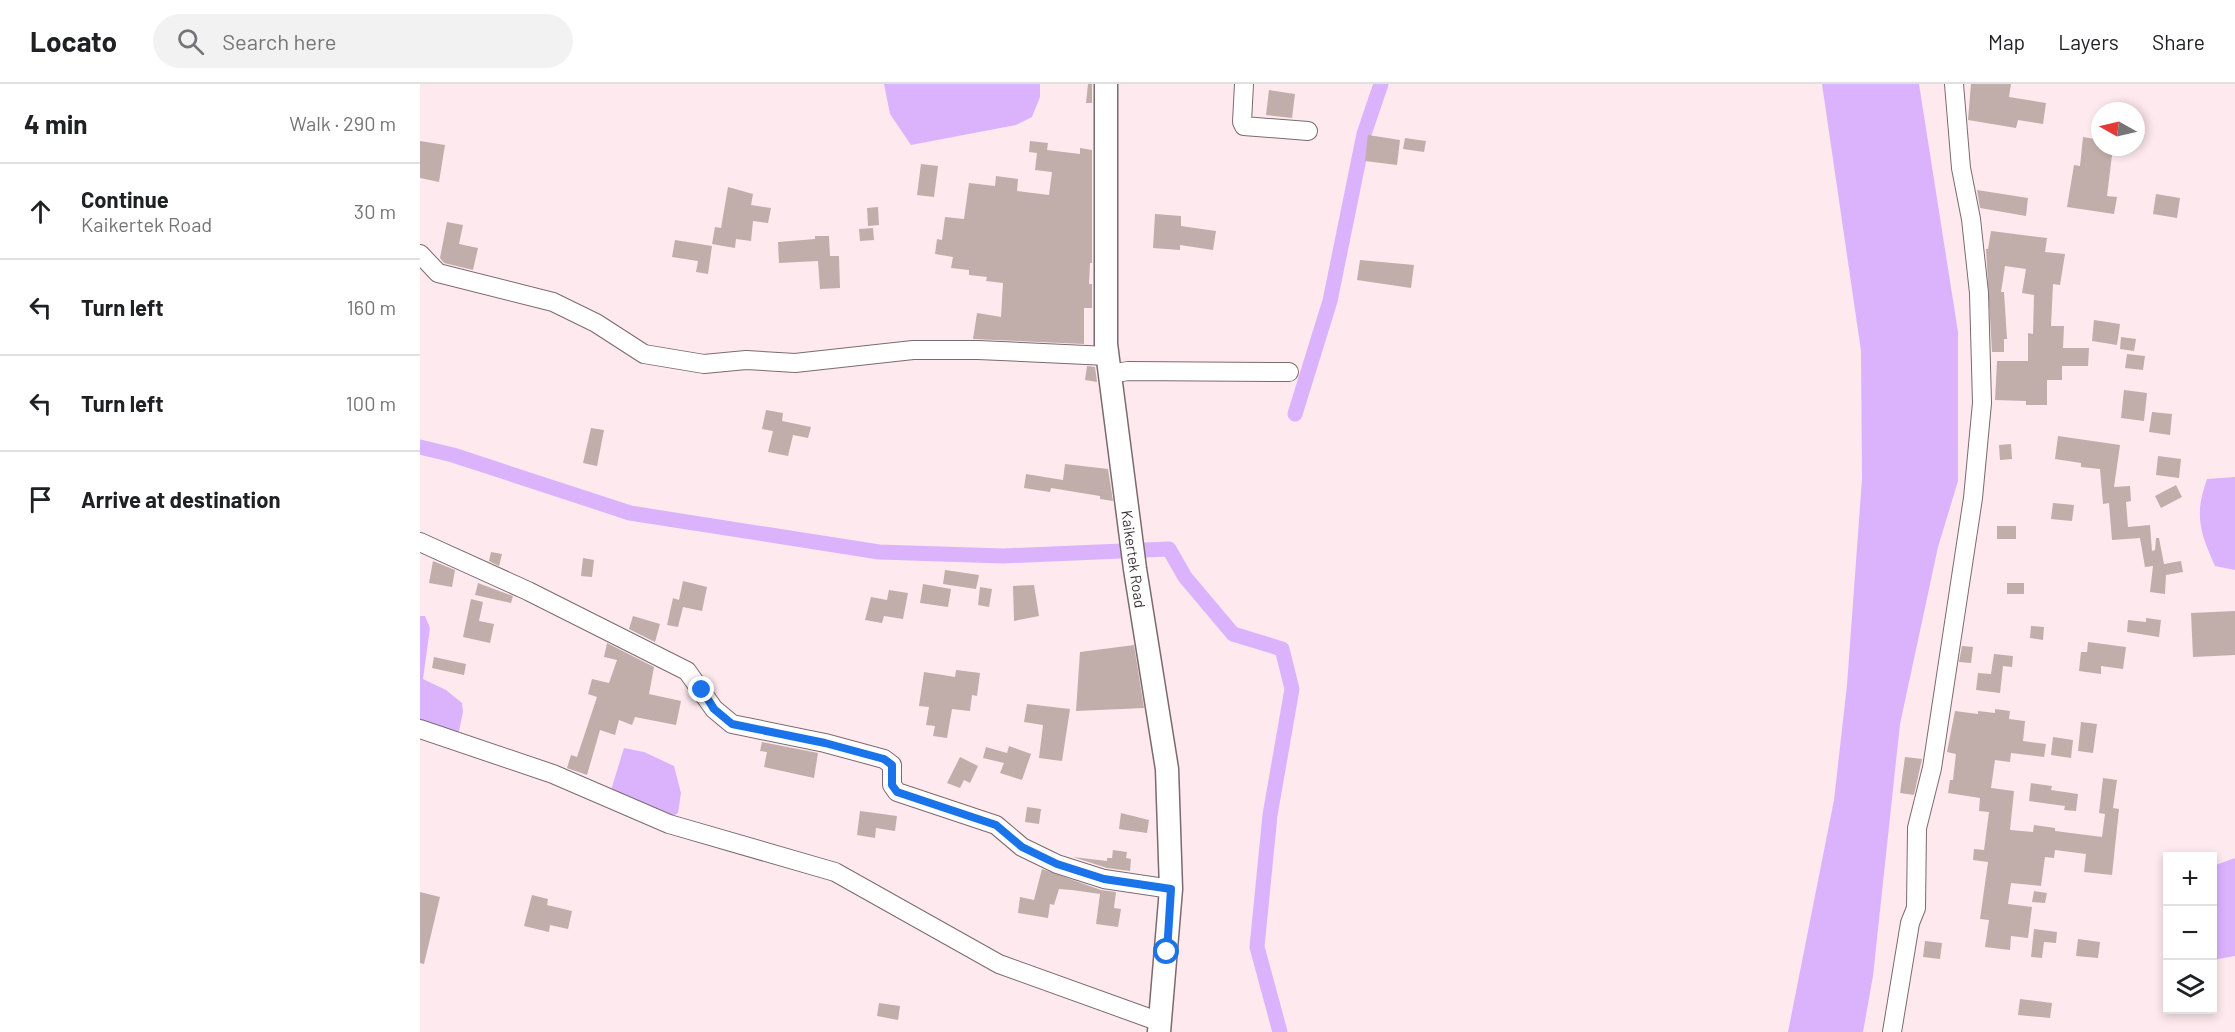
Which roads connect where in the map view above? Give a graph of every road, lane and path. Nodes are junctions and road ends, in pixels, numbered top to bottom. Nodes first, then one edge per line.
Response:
1 (1106, 84) edge
2 (1244, 84) edge
3 (1954, 84) edge
4 (1308, 131) dead end
5 (420, 255) edge
6 (1109, 365) junction
7 (1288, 372) dead end
8 (420, 542) edge
9 (420, 729) edge
10 (1171, 889) junction
11 (1159, 1027) edge
12 (1892, 1032) edge

1 - 6 main road, Kaikertek Road
2 - 4 street
3 - 12 street
5 - 6 street
6 - 7 street
6 - 10 main road, Kaikertek Road
8 - 10 street
9 - 11 street
10 - 11 main road, Kaikertek Road

